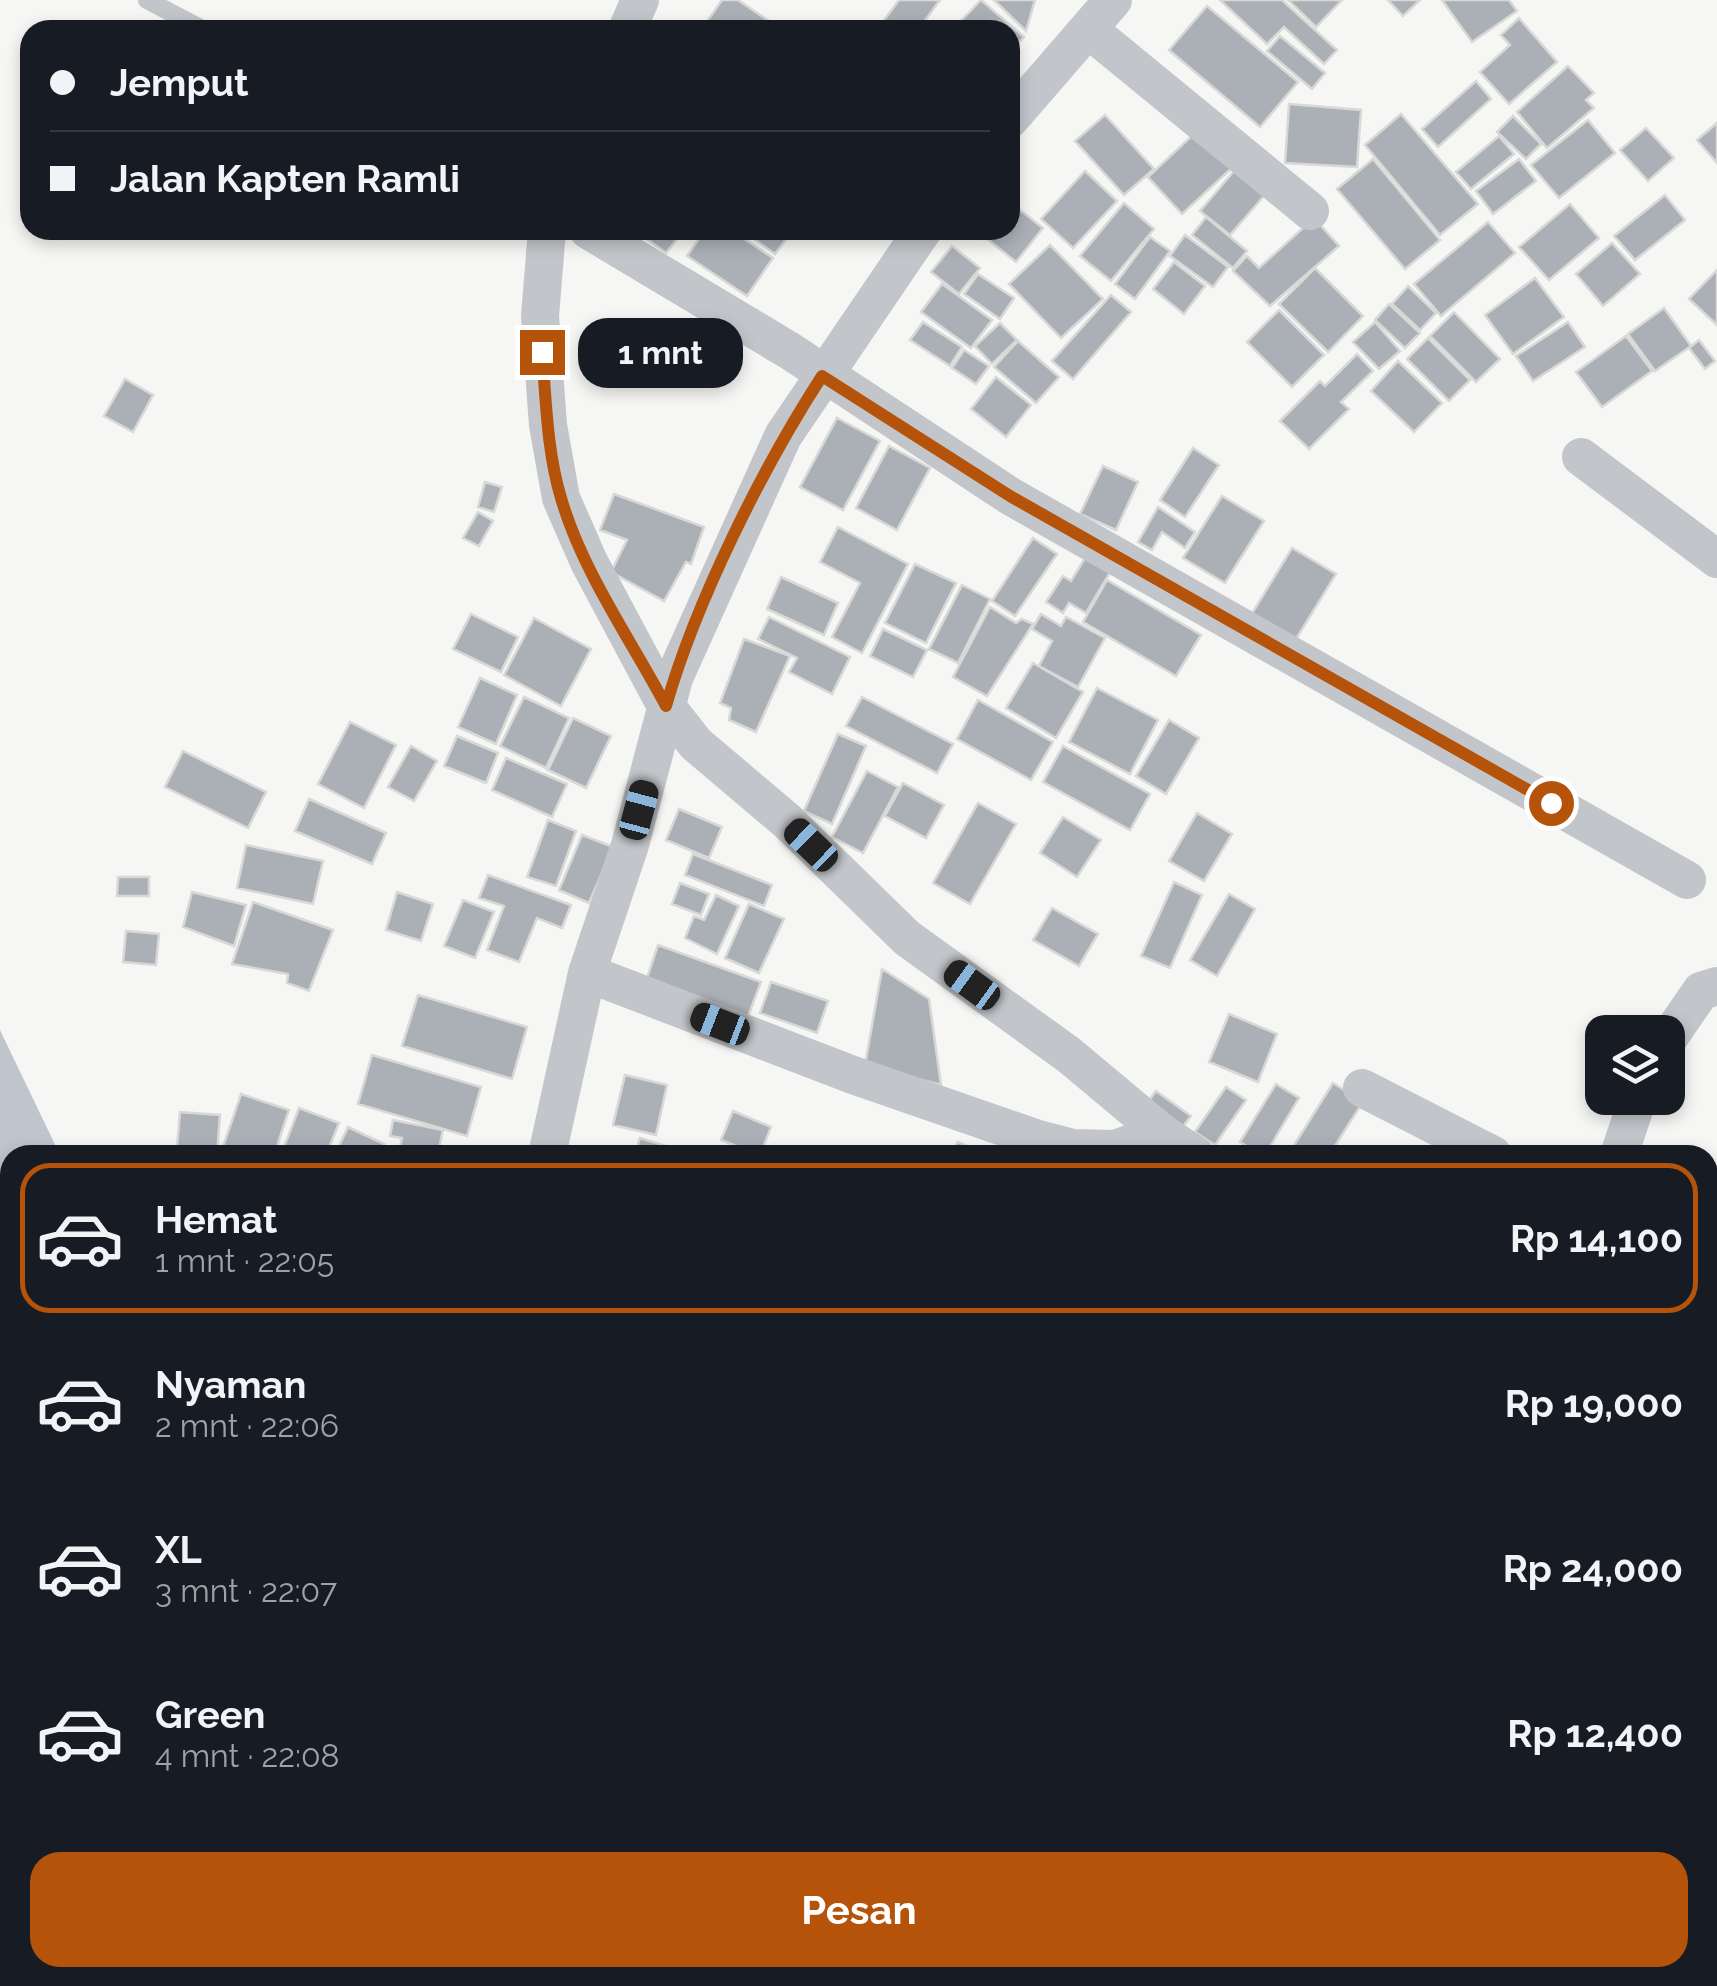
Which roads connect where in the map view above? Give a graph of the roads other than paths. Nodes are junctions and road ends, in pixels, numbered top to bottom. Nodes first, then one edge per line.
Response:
1 (147, 0) edge
2 (1113, 0) edge
3 (185, 20) edge
4 (1088, 29) junction
5 (1020, 107) edge
6 (1310, 211) dead end
7 (546, 240) edge
8 (605, 240) edge
9 (915, 240) edge
10 (822, 376) junction
11 (1581, 457) dead end
12 (1717, 559) edge
13 (666, 706) junction
14 (1687, 880) dead end
15 (588, 973) junction
16 (1717, 986) edge
17 (1684, 1015) edge
18 (1362, 1088) dead end
19 (1632, 1115) edge
20 (1161, 1132) junction
21 (549, 1145) edge
22 (1062, 1145) edge
23 (1126, 1145) edge
24 (1180, 1145) edge
25 (1473, 1145) edge
26 (1622, 1145) edge

1 - 3 lane
2 - 4 street
4 - 5 street
4 - 6 street
7 - 13 street
8 - 10 street
9 - 10 street
10 - 13 street
10 - 14 street
11 - 12 street
13 - 15 street
13 - 20 street
15 - 21 street
15 - 22 street
16 - 17 street
18 - 25 street
19 - 26 street
20 - 23 street
20 - 24 street

